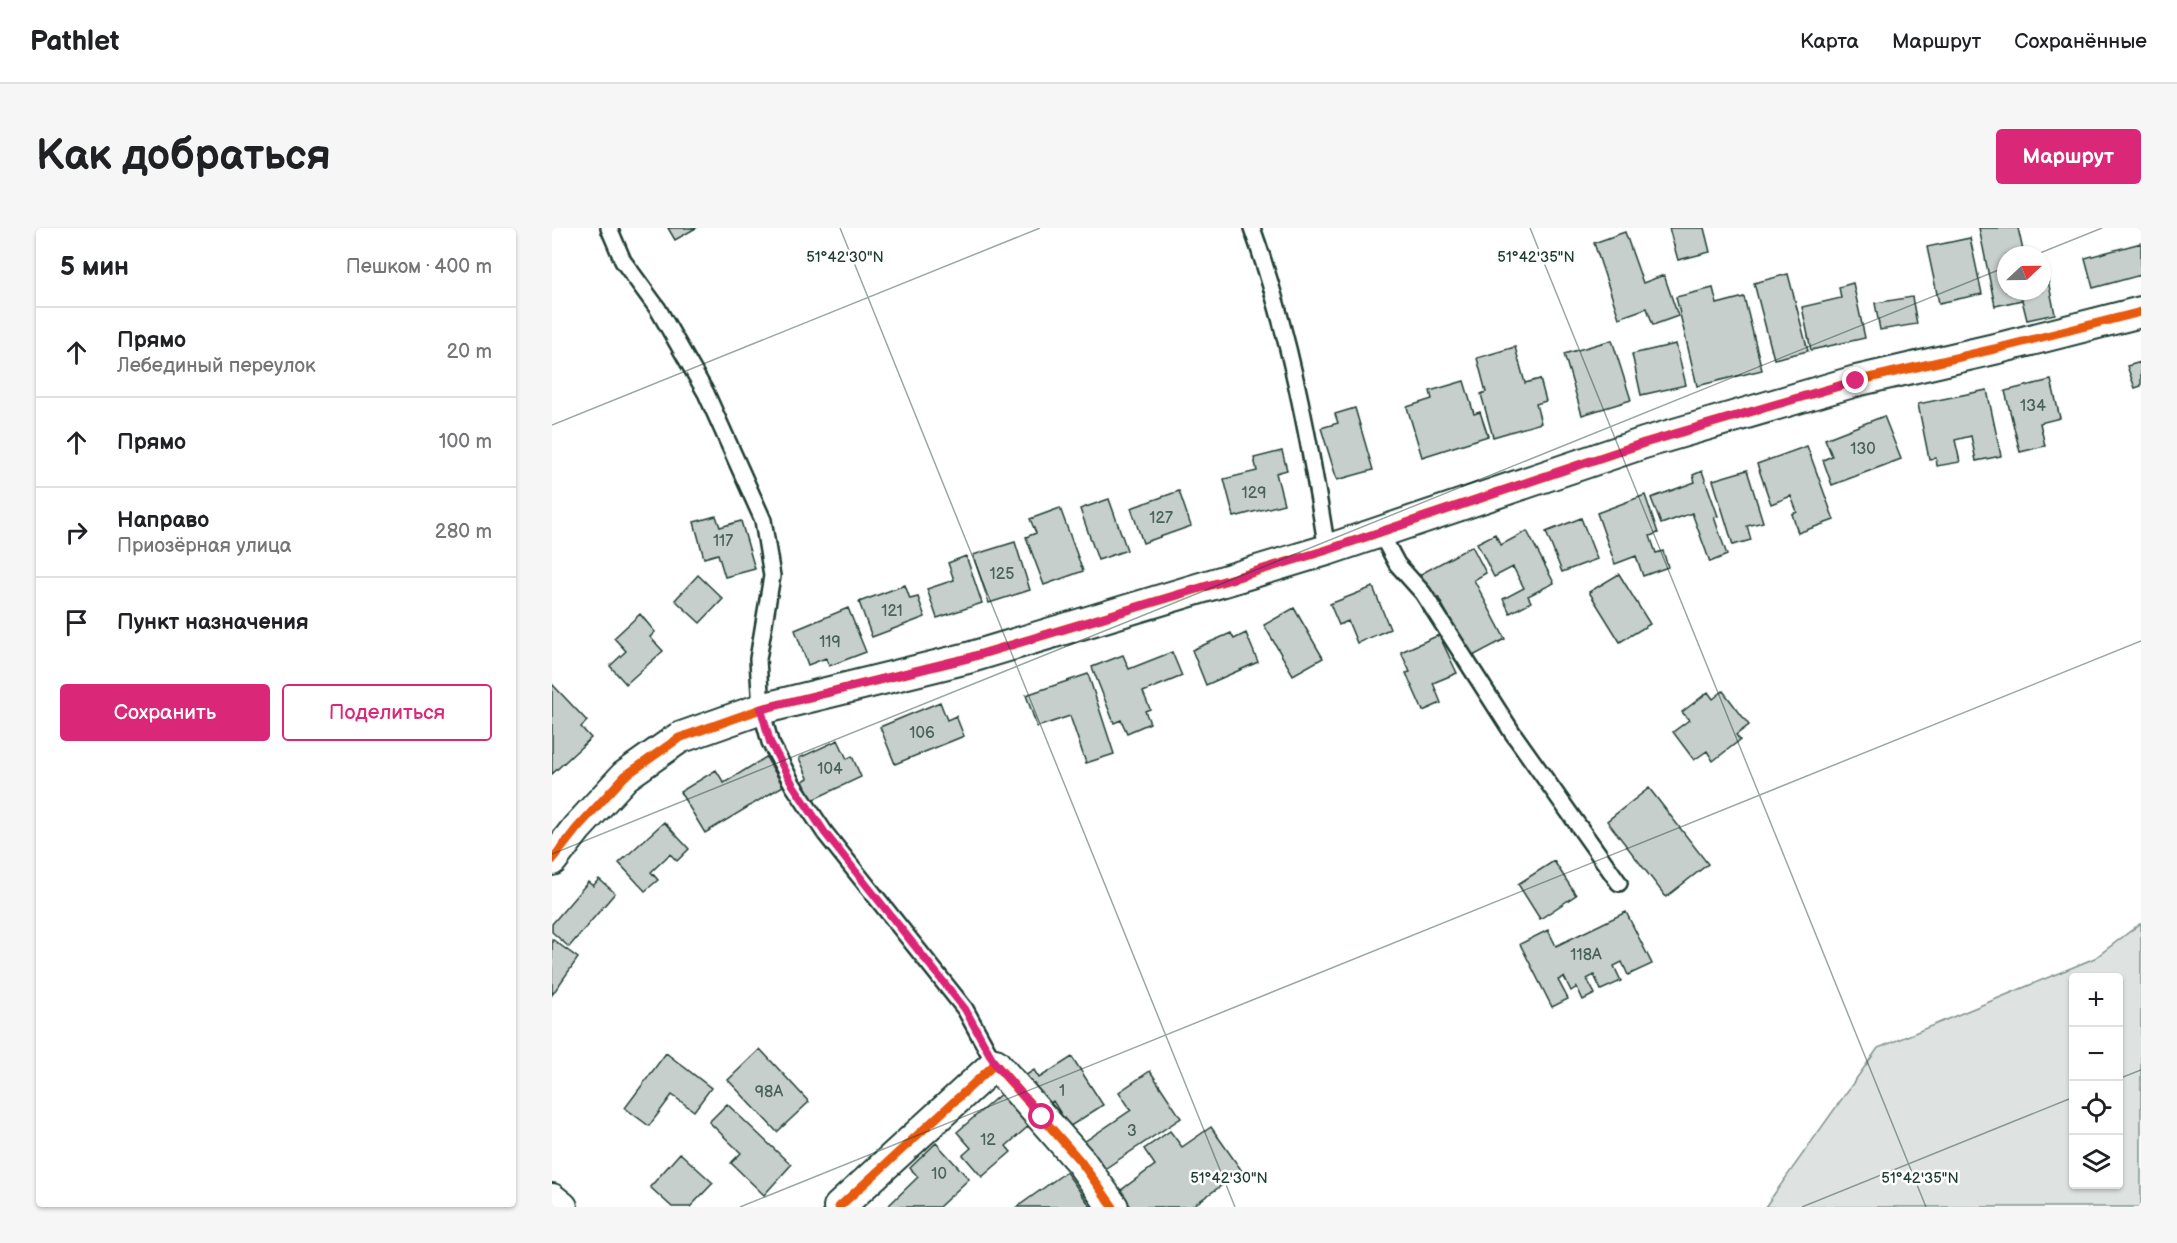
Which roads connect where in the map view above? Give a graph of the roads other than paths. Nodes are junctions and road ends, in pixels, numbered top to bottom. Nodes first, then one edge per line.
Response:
1 (609, 228) edge
2 (1252, 228) edge
3 (2141, 312) edge
4 (1380, 532) junction
5 (1327, 550) junction
6 (761, 709) junction
7 (552, 861) edge
8 (1619, 883) dead end
9 (995, 1064) junction
10 (552, 1199) edge
11 (562, 1207) edge
12 (839, 1207) edge
13 (1113, 1207) edge

1 - 6 lane
2 - 5 lane
3 - 4 street
4 - 5 street
4 - 8 lane
5 - 6 street
6 - 7 street
6 - 9 lane
9 - 12 street
9 - 13 street
10 - 11 street

